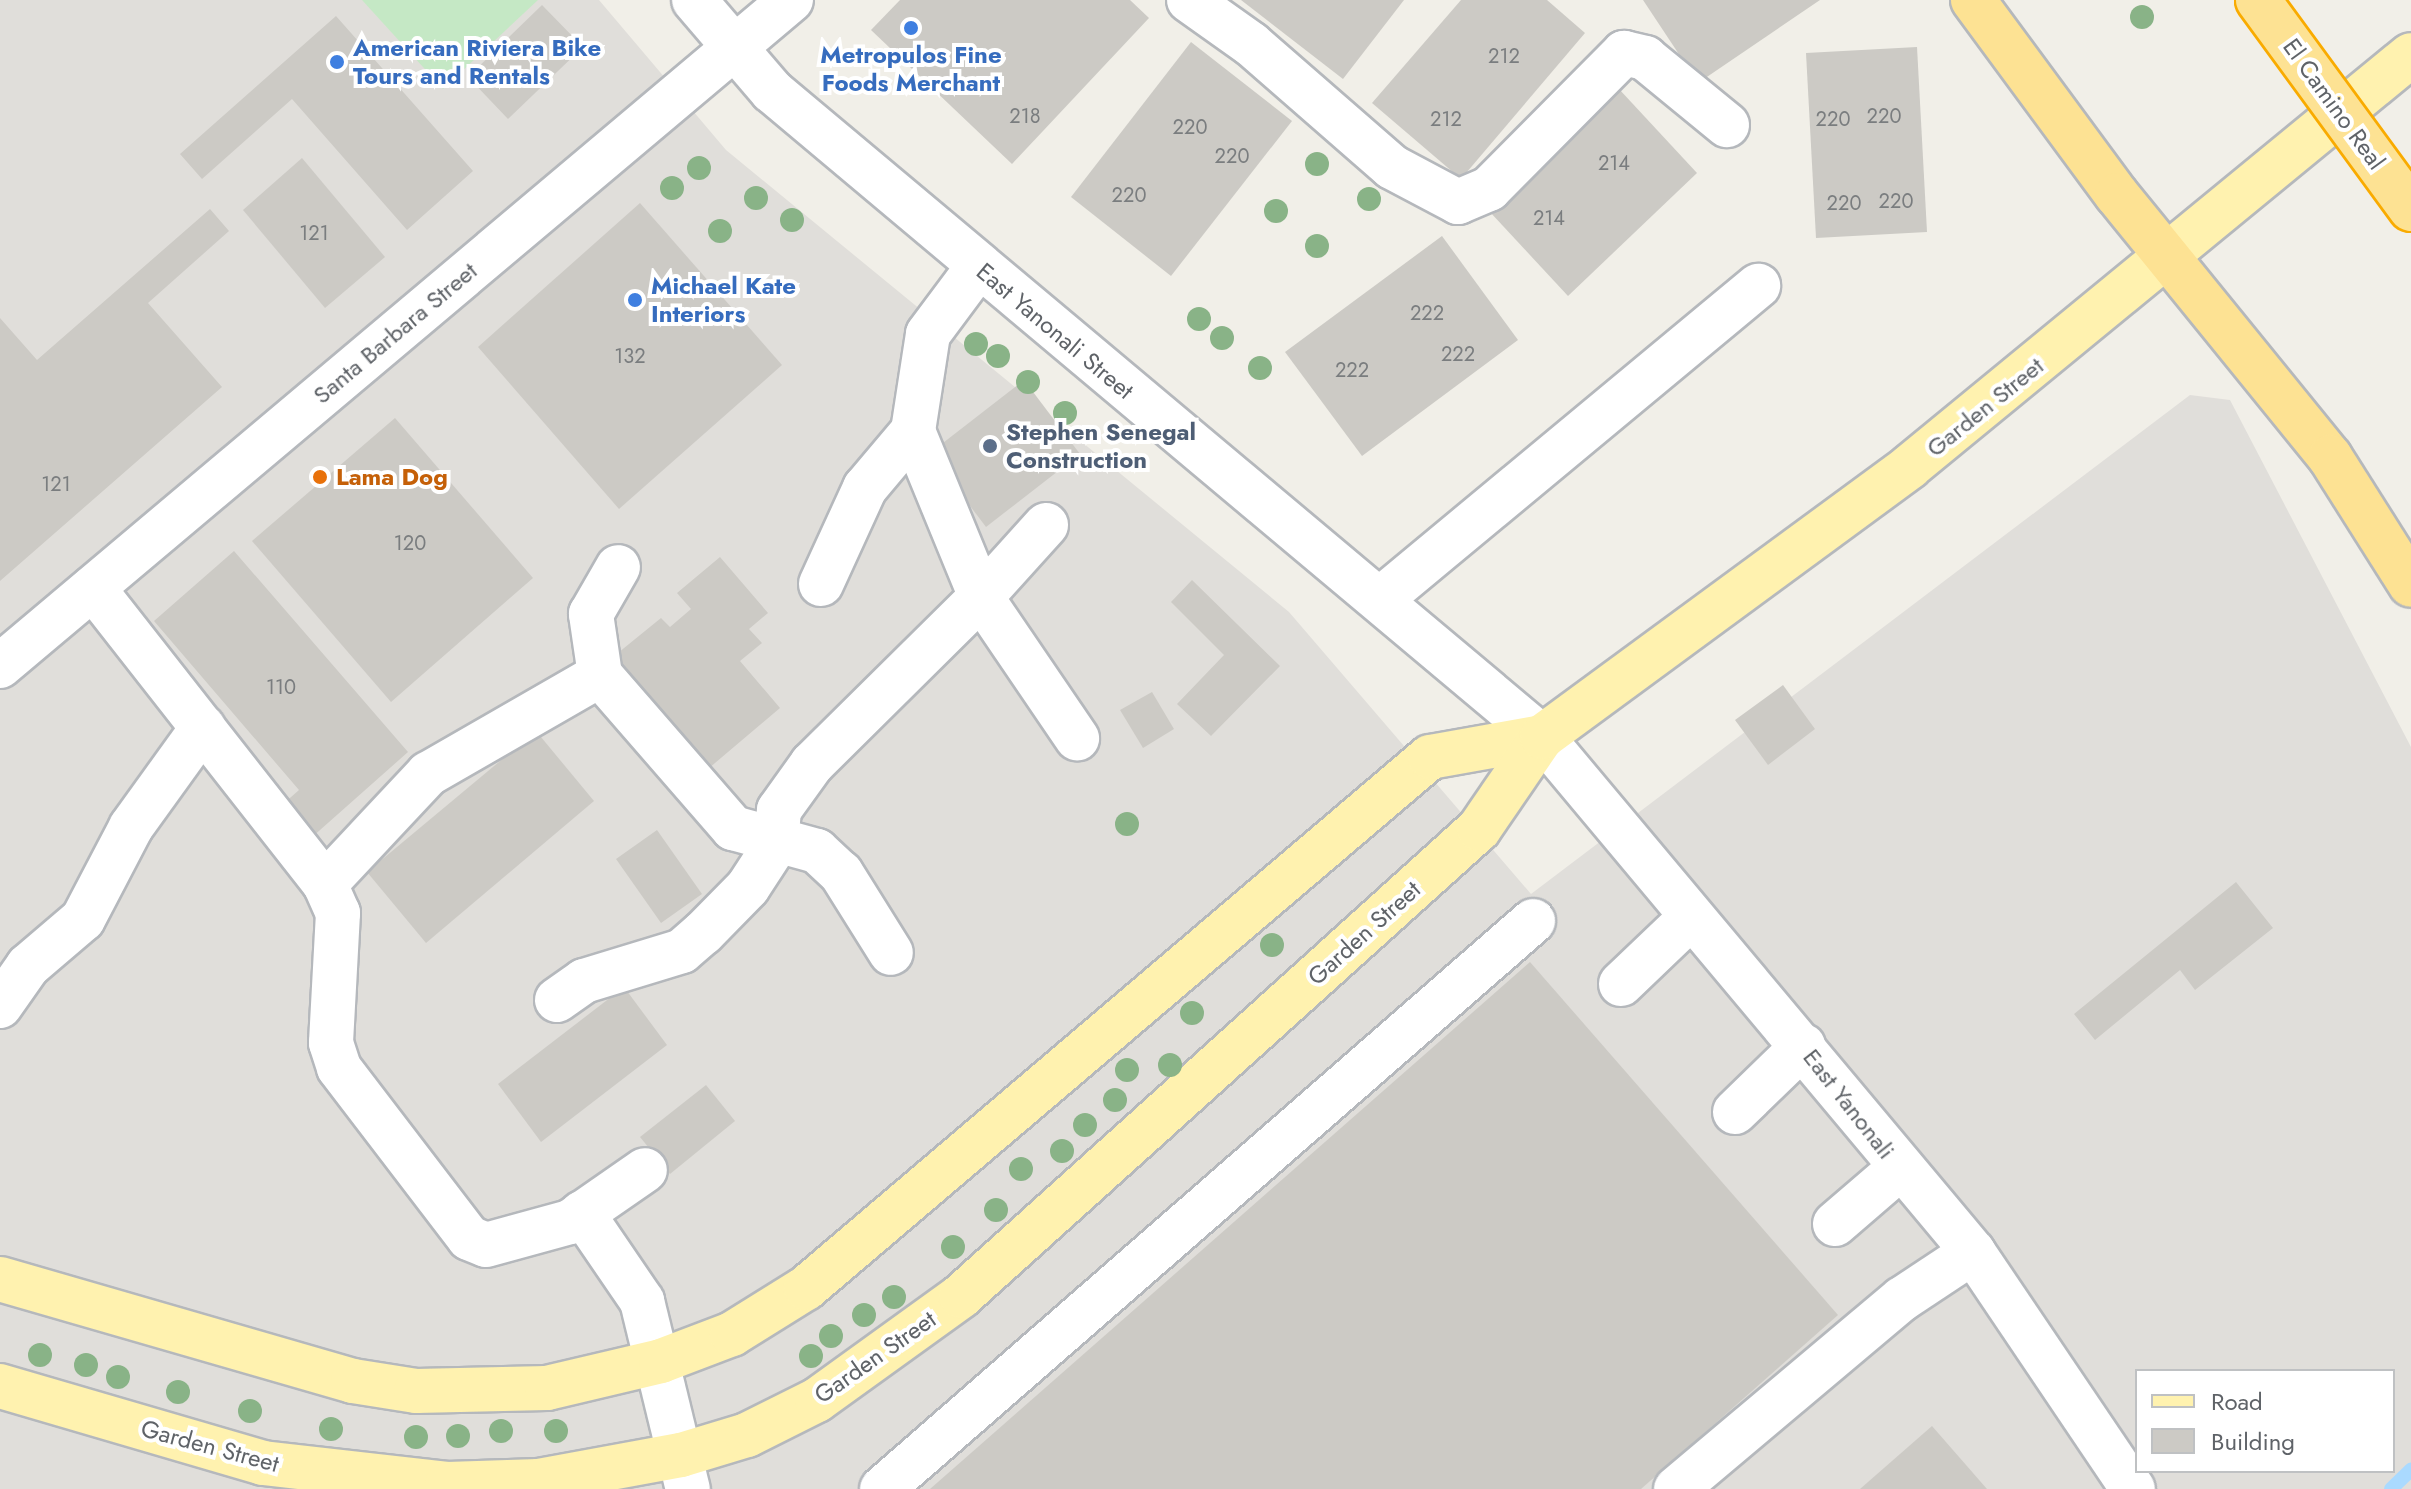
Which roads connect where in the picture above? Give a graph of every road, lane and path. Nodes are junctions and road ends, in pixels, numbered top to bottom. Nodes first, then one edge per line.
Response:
1 (694, 0) edge
2 (791, 0) edge
3 (1189, 0) edge
4 (1973, 0) edge
5 (2258, 0) edge
6 (733, 47) junction
7 (2411, 55) edge
8 (1727, 125) dead end
9 (2411, 209) edge
10 (2167, 258) junction
11 (978, 267) junction
12 (1758, 286) dead end
13 (913, 431) junction
14 (1046, 525) dead end
15 (618, 567) dead end
16 (821, 584) dead end
17 (2411, 585) edge
18 (93, 588) junction
19 (981, 597) junction
20 (1382, 598) junction
21 (0, 666) edge
22 (600, 675) junction
23 (203, 727) junction
24 (1542, 737) junction
25 (1077, 738) dead end
26 (776, 844) junction
27 (325, 884) junction
28 (1689, 919) junction
29 (1533, 921) dead end
30 (891, 953) dead end
31 (1621, 984) dead end
32 (557, 1000) dead end
33 (0, 1006) edge
34 (1803, 1046) junction
35 (1735, 1112) dead end
36 (1900, 1168) junction
37 (645, 1170) dead end
38 (582, 1213) junction
39 (1835, 1224) dead end
40 (1973, 1252) junction
41 (0, 1279) edge
42 (661, 1361) junction
43 (0, 1386) edge
44 (685, 1472) edge
45 (882, 1489) edge
46 (1676, 1489) edge
47 (2133, 1489) edge

1 - 6 street, East Yanonali Street
2 - 6 street, Santa Barbara Street
3 - 8 street
4 - 10 highway
5 - 9 highway, El Camino Real, bridge
6 - 11 street, East Yanonali Street
6 - 18 street, Santa Barbara Street
7 - 10 main road, Garden Street
10 - 17 highway
10 - 24 main road, Garden Street
11 - 13 street
11 - 20 street, East Yanonali Street
12 - 20 street
13 - 16 street
13 - 19 street
14 - 19 street
15 - 22 street
18 - 21 street, Santa Barbara Street
18 - 23 street
19 - 25 street
19 - 26 street
20 - 24 street, East Yanonali Street
22 - 26 street
22 - 27 street
23 - 27 street
23 - 33 street
24 - 28 street, East Yanonali
24 - 42 main road, Garden Street
24 - 44 main road, Garden Street
26 - 30 street
26 - 32 street
27 - 38 street
28 - 31 street
28 - 34 street, East Yanonali
29 - 45 street
34 - 35 street
34 - 36 street, East Yanonali
36 - 39 street
36 - 40 street, East Yanonali
37 - 38 street
38 - 42 street
40 - 46 street
40 - 47 street, East Yanonali
41 - 42 main road, Garden Street
42 - 44 street
43 - 44 main road, Garden Street

